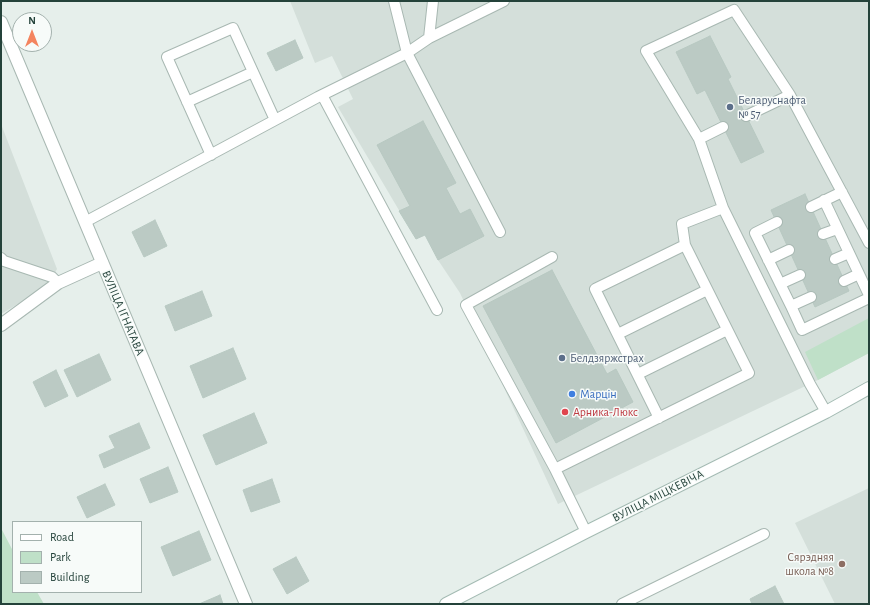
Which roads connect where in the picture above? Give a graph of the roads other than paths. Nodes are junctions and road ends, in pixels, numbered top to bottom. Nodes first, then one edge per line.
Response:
1 (394, 1) edge
2 (433, 1) edge
3 (504, 1) edge
4 (1, 22) edge
5 (430, 38) junction
6 (407, 53) junction
7 (253, 72) junction
8 (322, 95) junction
9 (790, 95) junction
10 (187, 102) junction
11 (746, 116) dead end
12 (275, 120) junction
13 (723, 127) dead end
14 (698, 139) junction
15 (211, 155) junction
16 (842, 192) junction
17 (824, 200) junction
18 (811, 207) dead end
19 (723, 208) junction
20 (85, 222) junction
21 (777, 222) dead end
22 (837, 229) junction
23 (500, 232) dead end
24 (823, 234) dead end
25 (869, 243) edge
26 (685, 245) junction
27 (789, 250) dead end
28 (849, 253) junction
29 (2, 257) edge
30 (552, 257) dead end
31 (835, 259) dead end
32 (768, 260) junction
33 (102, 263) junction
34 (859, 274) junction
35 (800, 275) dead end
36 (844, 281) dead end
37 (58, 283) junction
38 (780, 284) junction
39 (707, 290) junction
40 (869, 295) edge
41 (811, 297) dead end
42 (869, 298) edge
43 (791, 306) junction
44 (437, 310) dead end
45 (1, 325) edge
46 (727, 330) junction
47 (618, 334) junction
48 (638, 374) junction
49 (869, 388) edge
50 (826, 412) junction
51 (659, 418) junction
52 (555, 469) junction
53 (586, 532) junction
54 (764, 534) dead end
55 (246, 604) edge
56 (446, 604) edge
57 (622, 604) edge

1 - 6 lane
2 - 5 lane
3 - 5 lane
4 - 20 street, ВУЛІЦА ІГНАТАВА
5 - 6 lane
6 - 8 lane
6 - 23 lane
7 - 10 lane
7 - 10 lane
7 - 12 lane
8 - 12 lane
8 - 44 lane
9 - 11 lane
9 - 14 lane
9 - 16 lane
10 - 15 lane
12 - 15 lane
13 - 14 lane
14 - 19 lane
15 - 20 lane
16 - 17 lane
16 - 25 lane
17 - 18 lane
17 - 22 lane
19 - 26 lane
19 - 50 lane
20 - 33 street, ВУЛІЦА ІГНАТАВА
21 - 32 lane
22 - 24 lane
22 - 28 lane
26 - 39 lane
26 - 47 lane
27 - 32 lane
28 - 31 lane
28 - 34 lane
29 - 37 lane
30 - 52 lane
32 - 38 lane
33 - 37 street
33 - 55 street, ВУЛІЦА ІГНАТАВА
34 - 36 lane
34 - 40 lane
35 - 38 lane
37 - 45 street
38 - 43 lane
39 - 46 lane
39 - 47 lane
41 - 43 lane
42 - 43 lane
46 - 48 lane
46 - 51 lane
47 - 48 lane
48 - 51 lane
49 - 50 street, ВУЛІЦА МІЦКЕВІЧА
50 - 53 street, ВУЛІЦА МІЦКЕВІЧА
51 - 52 lane
52 - 53 lane
53 - 56 street, ВУЛІЦА МІЦКЕВІЧА
54 - 57 lane

